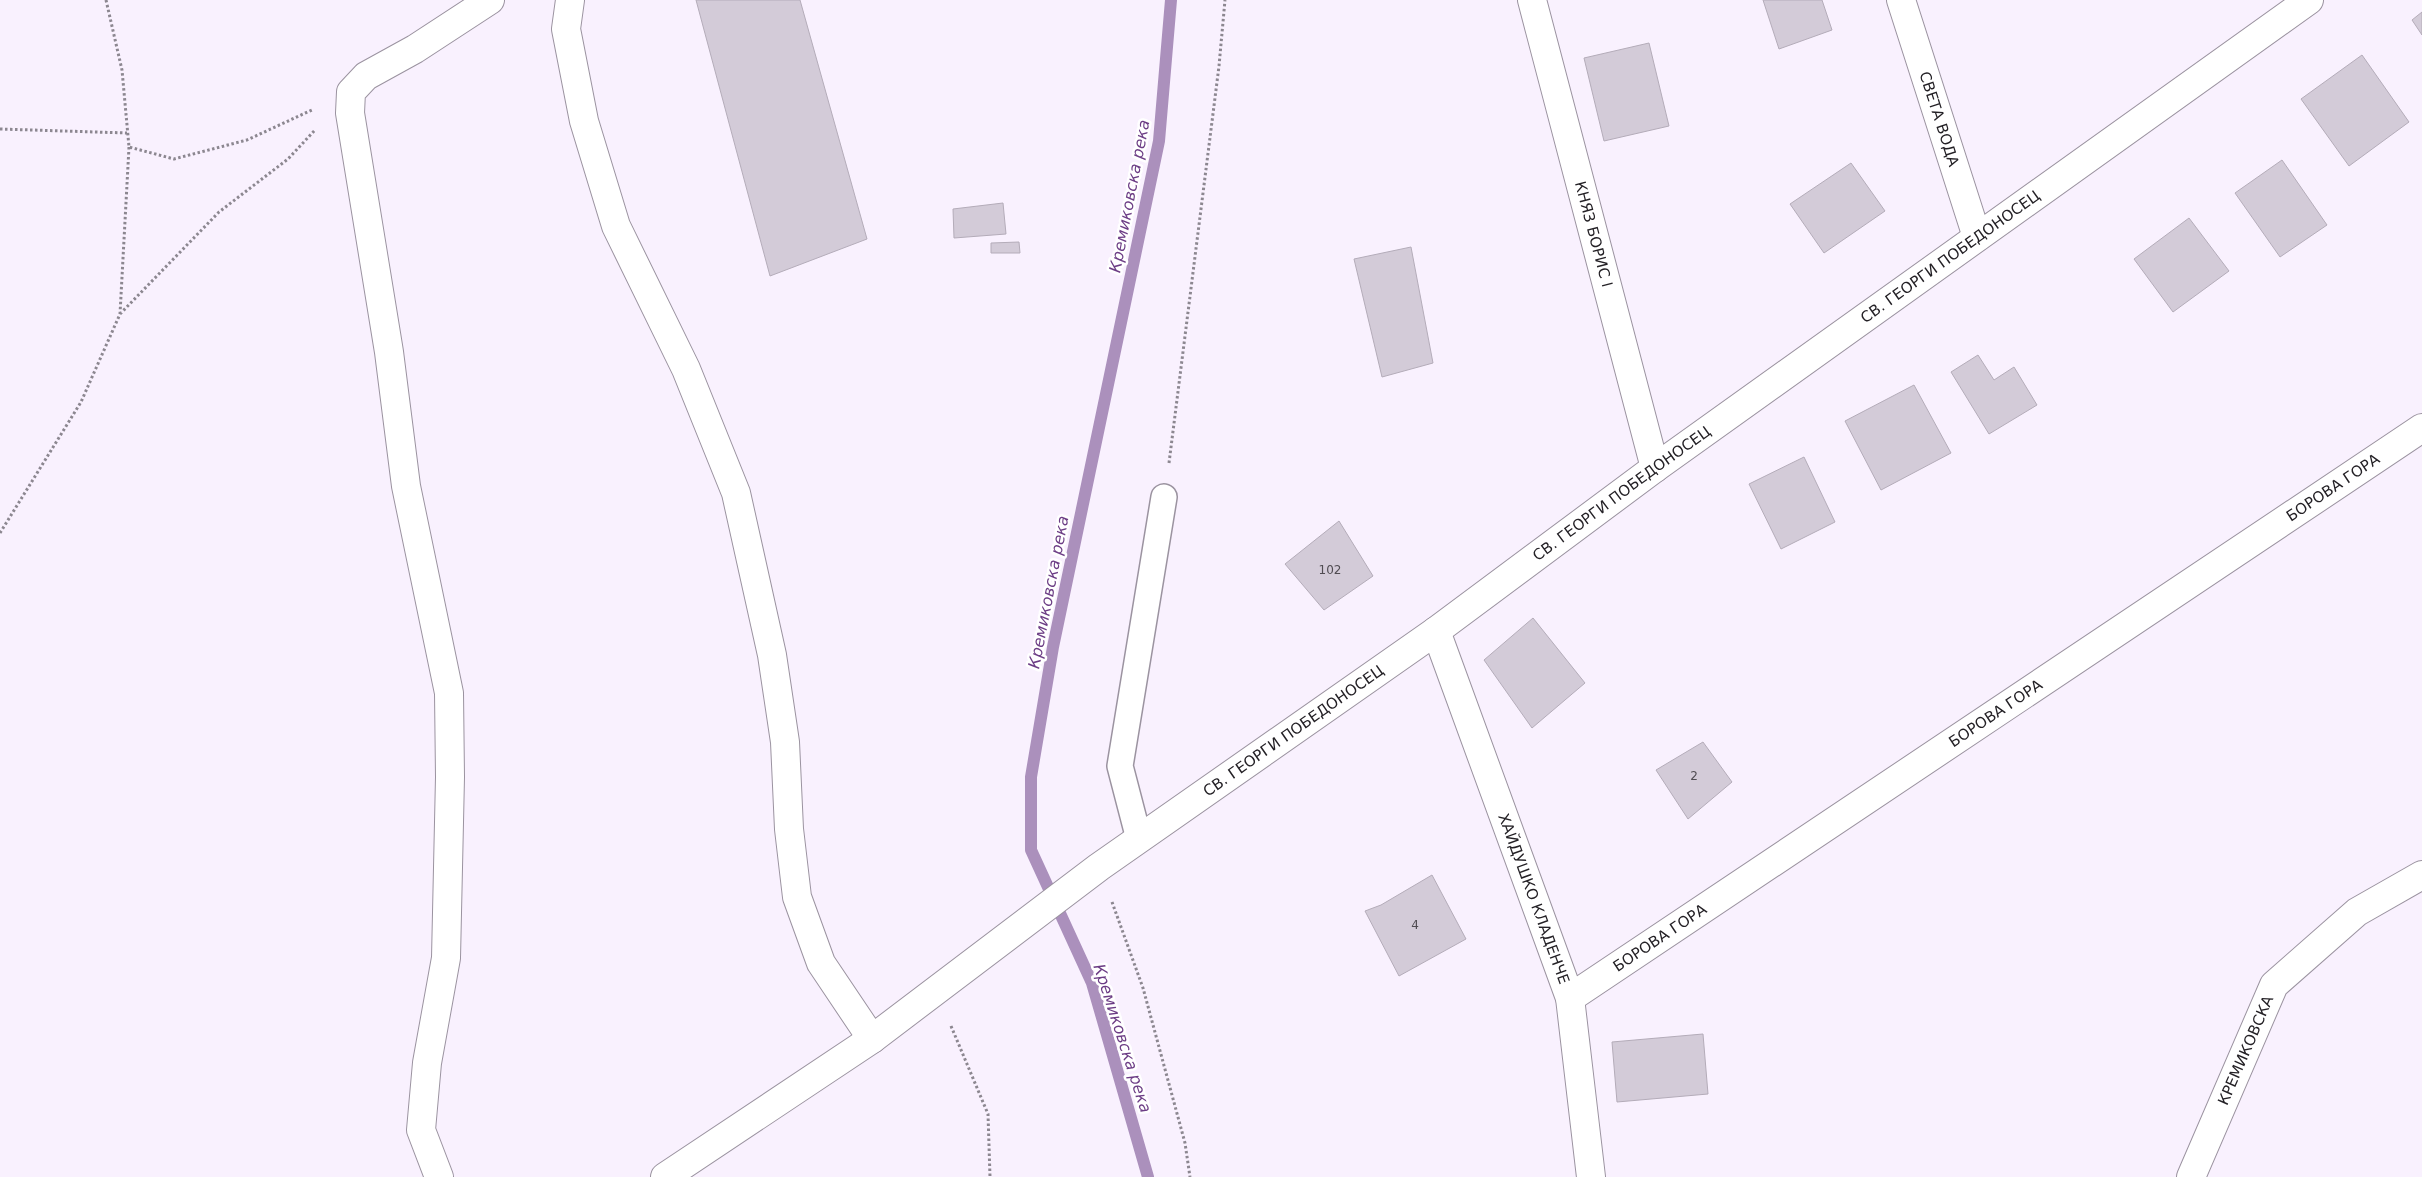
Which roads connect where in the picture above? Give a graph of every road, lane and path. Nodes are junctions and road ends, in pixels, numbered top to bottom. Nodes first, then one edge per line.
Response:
1 (106, 0) edge
2 (490, 0) edge
3 (570, 0) edge
4 (1224, 0) edge
5 (1532, 0) edge
6 (1901, 0) edge
7 (2309, 0) edge
8 (351, 92) junction
9 (0, 129) edge
10 (127, 133) junction
11 (129, 147) junction
12 (1977, 238) junction
13 (120, 314) junction
14 (2422, 428) edge
15 (1655, 468) junction
16 (1164, 497) joint
17 (0, 533) edge
18 (1436, 631) junction
19 (1139, 839) junction
20 (1099, 867) junction
21 (2422, 875) edge
22 (936, 991) junction
23 (1570, 998) junction
24 (872, 1039) junction
25 (439, 1177) edge
26 (665, 1177) edge
27 (990, 1177) edge
28 (1190, 1177) edge
29 (1591, 1177) edge
30 (2191, 1177) edge

1 - 10 path
2 - 8 street
3 - 24 street
4 - 16 path
5 - 15 street, КНЯЗ БОРИС I
6 - 12 street, СВЕТА ВОДА
7 - 12 street, СВ. ГЕОРГИ ПОБЕДОНОСЕЦ
8 - 11 path
8 - 13 path
8 - 25 street
9 - 10 path
10 - 11 path
11 - 13 path
12 - 15 street, СВ. ГЕОРГИ ПОБЕДОНОСЕЦ
13 - 17 path
14 - 23 street, БОРОВА ГОРА
15 - 18 street, СВ. ГЕОРГИ ПОБЕДОНОСЕЦ
16 - 19 lane
18 - 19 street, СВ. ГЕОРГИ ПОБЕДОНОСЕЦ
18 - 23 street, ХАЙДУШКО КЛАДЕНЧЕ
19 - 20 street, СВ. ГЕОРГИ ПОБЕДОНОСЕЦ
20 - 22 street, СВ. ГЕОРГИ ПОБЕДОНОСЕЦ
20 - 28 path
21 - 30 street, КРЕМИКОВСКА
22 - 24 street, СВ. ГЕОРГИ ПОБЕДОНОСЕЦ
22 - 27 path
23 - 29 street, ХАЙДУШКО КЛАДЕНЧЕ
24 - 26 street, СВ. ГЕОРГИ ПОБЕДОНОСЕЦ

